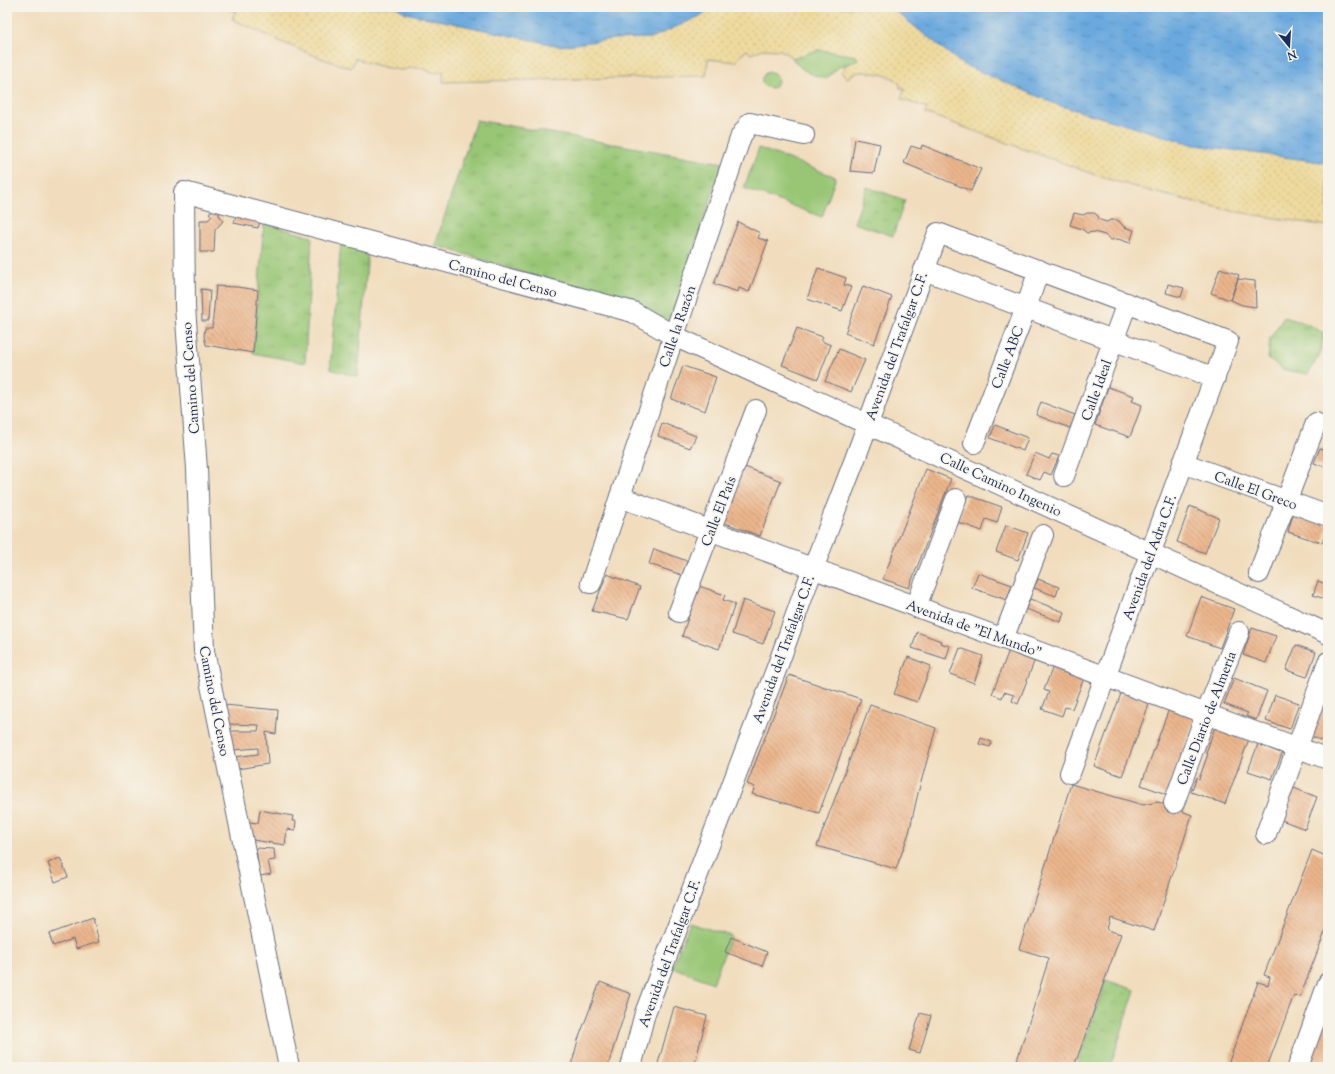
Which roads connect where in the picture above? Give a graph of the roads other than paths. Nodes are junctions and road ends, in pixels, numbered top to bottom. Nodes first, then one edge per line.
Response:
1 (804, 135) dead end
2 (924, 270) junction
3 (1039, 270) junction
4 (1127, 303) junction
5 (1026, 308) junction
6 (674, 336) junction
7 (1114, 340) junction
8 (1215, 378) junction
9 (756, 410) dead end
10 (1316, 423) dead end
11 (868, 424) junction
12 (974, 443) dead end
13 (1183, 464) junction
14 (1064, 476) dead end
15 (620, 497) junction
16 (956, 499) dead end
17 (1286, 500) junction
18 (1328, 516) edge
19 (710, 531) junction
20 (1043, 535) dead end
21 (1151, 553) junction
22 (813, 569) junction
23 (1259, 572) dead end
24 (590, 583) dead end
25 (916, 606) junction
26 (679, 612) dead end
27 (1239, 632) dead end
28 (1328, 634) edge
29 (1003, 639) junction
30 (1328, 662) edge
31 (1105, 677) junction
32 (1206, 714) junction
33 (1296, 748) junction
34 (1328, 759) edge
35 (1070, 773) dead end
36 (1174, 803) dead end
37 (1266, 834) dead end
38 (1328, 983) edge
39 (289, 1067) edge
40 (631, 1067) edge
41 (1298, 1067) edge

1 - 6 street, Calle la Razón
2 - 3 street, Avenida del Trafalgar C.F.
2 - 5 street
2 - 11 street, Avenida del Trafalgar C.F.
3 - 4 street
3 - 5 street, Calle ABC
4 - 7 street, Calle Ideal
4 - 8 street, Avenida del Adra C.F.
5 - 7 street
5 - 12 street, Calle ABC
6 - 11 street, Calle Camino Ingenio
6 - 15 street, Calle la Razón
6 - 39 street, Camino del Censo
7 - 8 street
7 - 14 street, Calle Ideal
8 - 13 street, Avenida del Adra C.F.
9 - 19 street, Calle El País
10 - 17 street
11 - 21 street, Calle Camino Ingenio
11 - 22 street, Avenida del Trafalgar C.F.
13 - 17 street, Calle El Greco
13 - 21 street, Avenida del Adra C.F.
15 - 19 street, Avenida de "El Mundo"
15 - 24 street, Calle la Razón
16 - 25 street
17 - 18 street, Calle El Greco
17 - 23 street
19 - 22 street, Avenida de "El Mundo"
19 - 26 street, Calle El País
20 - 29 street
21 - 28 street, Calle Camino Ingenio
21 - 31 street, Avenida del Adra C.F.
22 - 25 street, Avenida de "El Mundo"
22 - 40 street, Avenida del Trafalgar C.F.
25 - 29 street, Avenida de "El Mundo"
27 - 32 street, Calle Diario de Almería
29 - 31 street, Avenida de "El Mundo"
30 - 33 street
31 - 32 street, Avenida de "El Mundo"
31 - 35 street, Avenida del Adra C.F.
32 - 33 street, Avenida de "El Mundo"
32 - 36 street, Calle Diario de Almería
33 - 34 street, Avenida de "El Mundo"
33 - 37 street
38 - 41 street

